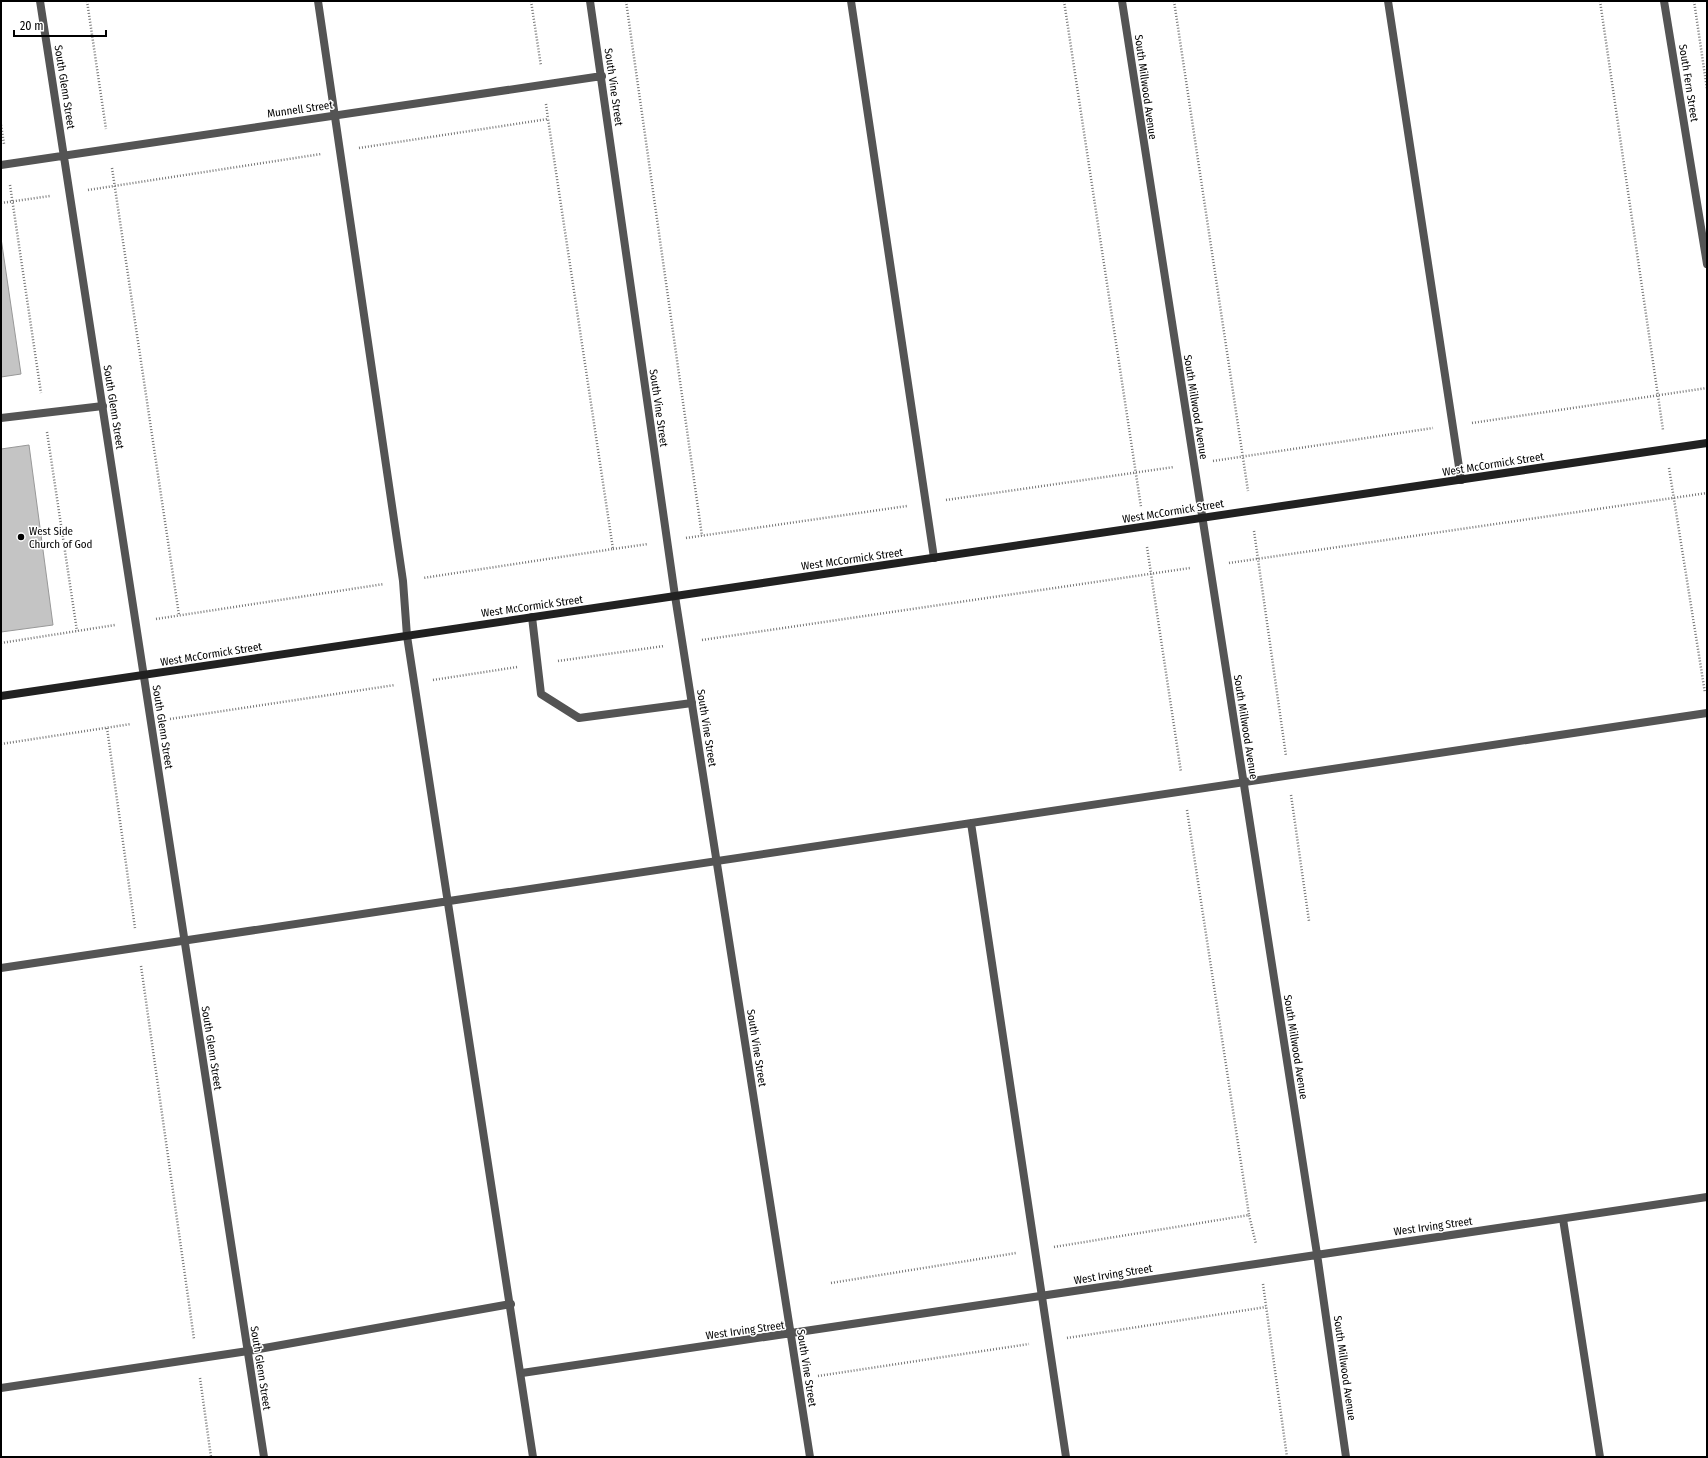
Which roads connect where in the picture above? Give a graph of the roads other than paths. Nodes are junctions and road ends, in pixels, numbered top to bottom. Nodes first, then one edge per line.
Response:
1 (40, 1) edge
2 (318, 1) edge
3 (590, 1) edge
4 (851, 1) edge
5 (1122, 1) edge
6 (1388, 1) edge
7 (1664, 1) edge
8 (602, 76) junction
9 (335, 115) junction
10 (64, 155) junction
11 (4, 164) edge
12 (1707, 264) edge
13 (103, 406) junction
14 (1, 418) edge
15 (1707, 443) edge
16 (1461, 480) junction
17 (1202, 518) junction
18 (934, 558) junction
19 (675, 596) junction
20 (532, 617) junction
21 (407, 636) junction
22 (144, 675) junction
23 (1, 696) edge
24 (692, 704) junction
25 (1707, 713) edge
26 (1243, 783) junction
27 (971, 823) junction
28 (716, 861) junction
29 (448, 901) junction
30 (185, 940) junction
31 (1, 968) edge
32 (1707, 1197) edge
33 (1563, 1218) junction
34 (1317, 1254) junction
35 (1042, 1296) junction
36 (511, 1304) junction
37 (791, 1334) junction
38 (248, 1351) junction
39 (522, 1373) junction
40 (1, 1388) edge
41 (264, 1457) edge
42 (533, 1457) edge
43 (810, 1457) edge
44 (1066, 1457) edge
45 (1346, 1457) edge
46 (1600, 1457) edge

1 - 10 street, South Glenn Street
2 - 9 street
3 - 8 street, South Vine Street
4 - 18 street
5 - 17 street, South Millwood Avenue
6 - 16 street
7 - 12 street, South Fern Street
8 - 9 street, Munnell Street
8 - 19 street, South Vine Street
9 - 10 street, Munnell Street
9 - 21 street
10 - 11 street, Munnell Street
10 - 13 street, South Glenn Street
13 - 14 street
13 - 22 street, South Glenn Street
15 - 16 street, West McCormick Street
16 - 17 street, West McCormick Street
17 - 18 street, West McCormick Street
17 - 26 street, South Millwood Avenue
18 - 19 street, West McCormick Street
19 - 20 street, West McCormick Street
19 - 24 street, South Vine Street
20 - 21 street, West McCormick Street
20 - 24 street
21 - 22 street, West McCormick Street
21 - 29 street
22 - 23 street, West McCormick Street
22 - 30 street, South Glenn Street
24 - 28 street, South Vine Street
25 - 26 street
26 - 27 street
26 - 34 street, South Millwood Avenue
27 - 28 street
27 - 35 street
28 - 29 street
28 - 37 street, South Vine Street
29 - 30 street
29 - 36 street
30 - 31 street
30 - 38 street, South Glenn Street
32 - 33 street, West Irving Street
33 - 34 street, West Irving Street
33 - 46 street
34 - 35 street, West Irving Street
34 - 45 street, South Millwood Avenue
35 - 37 street, West Irving Street
35 - 44 street
36 - 38 street
36 - 39 street
37 - 39 street, West Irving Street
37 - 43 street, South Vine Street
38 - 40 street
38 - 41 street, South Glenn Street
39 - 42 street

